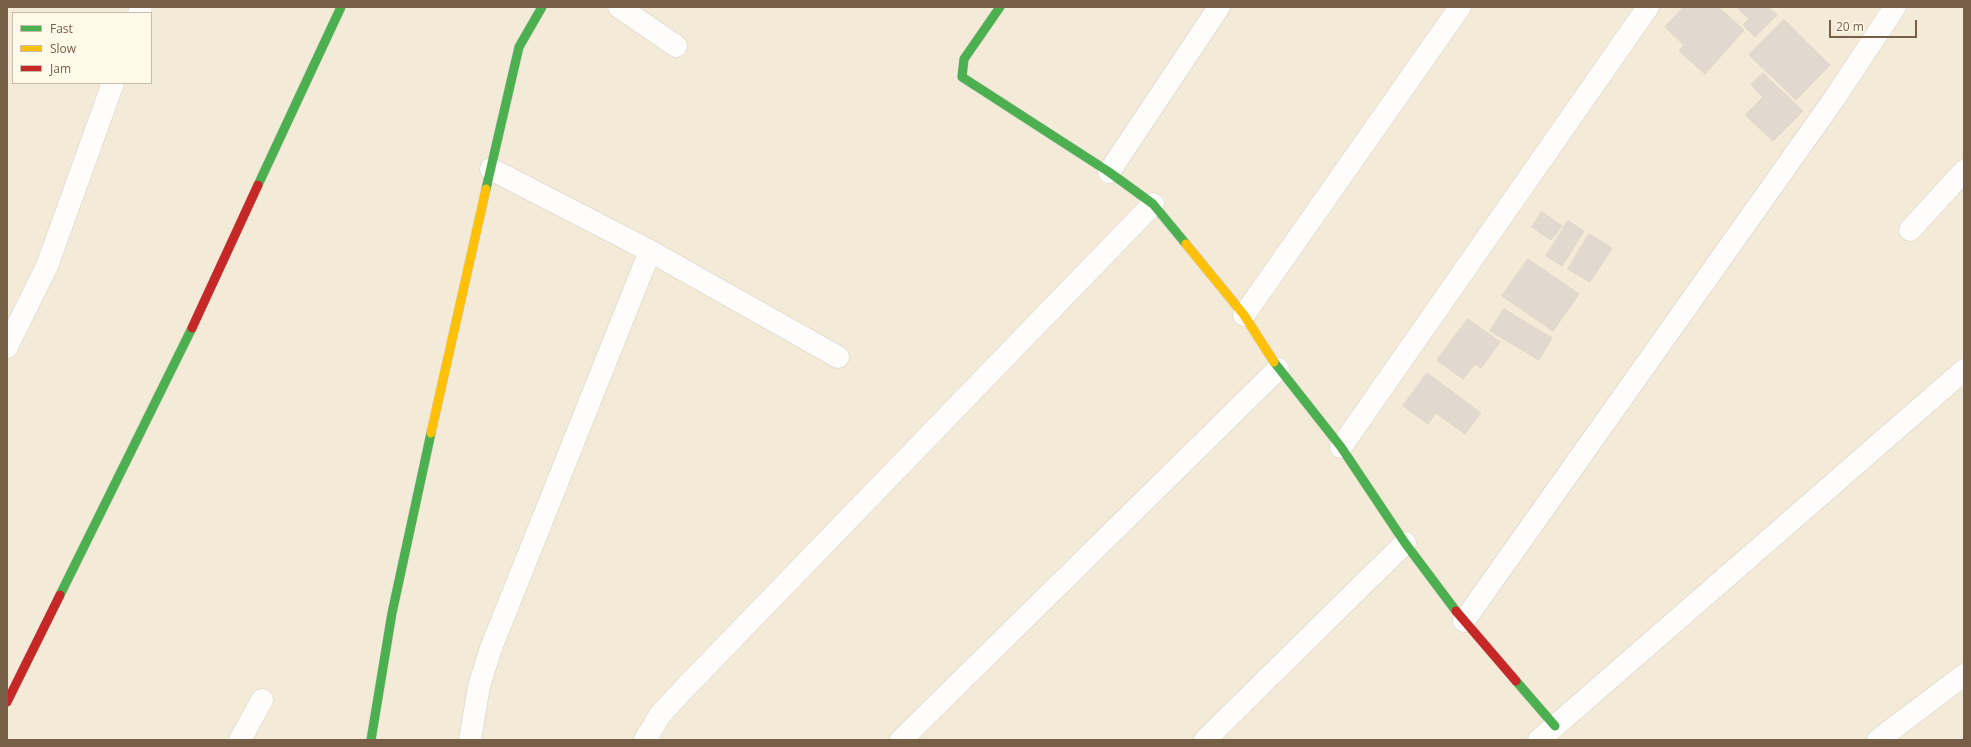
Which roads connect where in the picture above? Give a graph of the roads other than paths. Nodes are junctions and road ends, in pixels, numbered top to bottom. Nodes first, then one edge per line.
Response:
1 (341, 7) edge
2 (542, 7) edge
3 (619, 7) edge
4 (1000, 7) edge
5 (1219, 7) edge
6 (1460, 7) edge
7 (1648, 7) edge
8 (1895, 7) edge
9 (676, 46) dead end
10 (113, 84) edge
11 (491, 169) junction
12 (1964, 171) edge
13 (1109, 172) junction
14 (1153, 204) junction
15 (1910, 230) dead end
16 (650, 251) junction
17 (1244, 315) junction
18 (7, 347) edge
19 (838, 357) dead end
20 (1278, 369) junction
21 (1964, 370) edge
22 (1341, 447) junction
23 (1405, 543) junction
24 (1464, 621) junction
25 (1964, 675) edge
26 (262, 700) dead end
27 (7, 702) edge
28 (1547, 733) edge
29 (240, 740) edge
30 (371, 740) edge
31 (470, 740) edge
32 (645, 740) edge
33 (901, 740) edge
34 (1205, 740) edge
35 (1878, 740) edge

1 - 27 street
2 - 11 street
3 - 9 street
4 - 13 street
5 - 13 street
6 - 17 street
7 - 22 street
8 - 24 street
10 - 18 street
11 - 16 street
11 - 30 street
12 - 15 street
13 - 14 street
14 - 17 street
14 - 32 street
16 - 19 street
16 - 31 street
17 - 20 street
20 - 22 street
20 - 33 street
21 - 28 street
22 - 23 street
23 - 24 street
23 - 34 street
24 - 28 street
25 - 35 street
26 - 29 street

